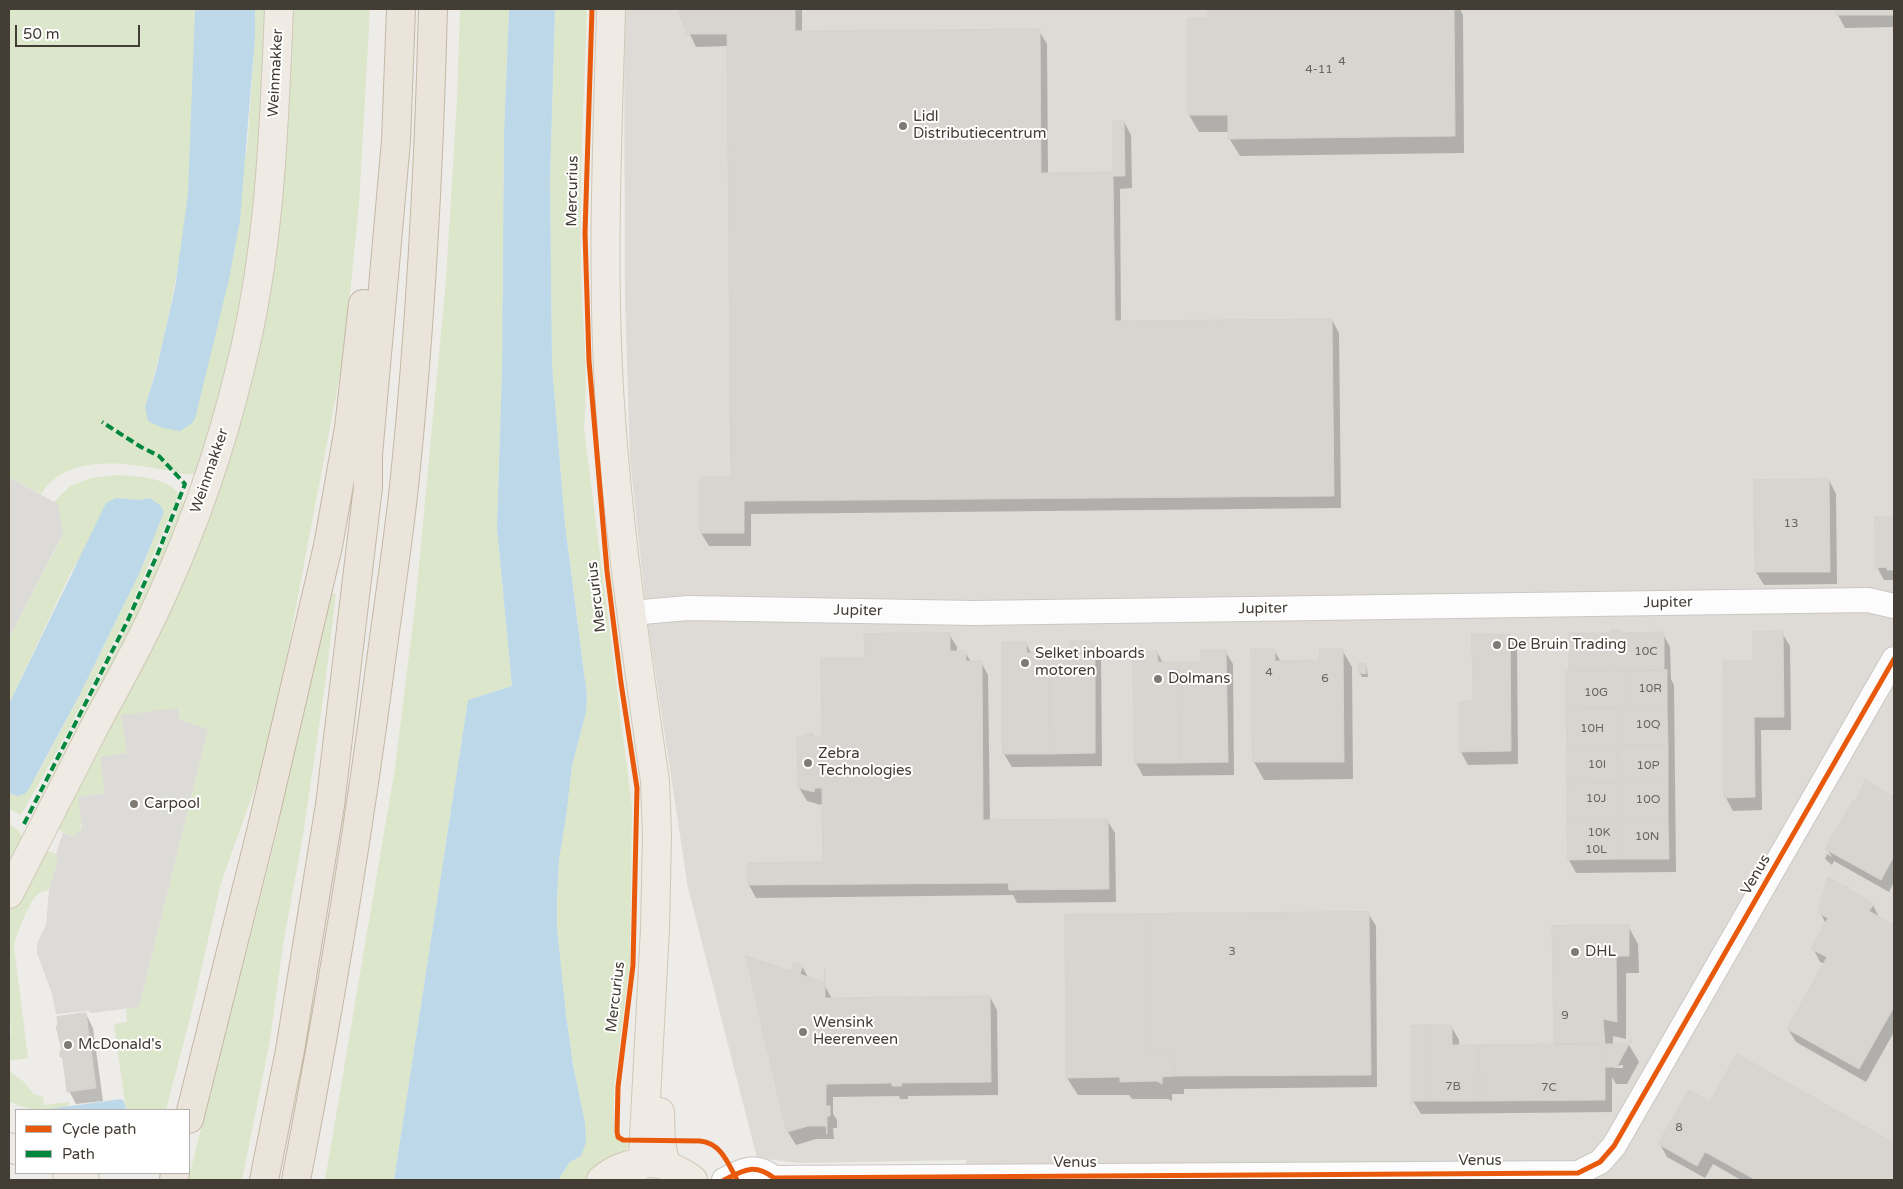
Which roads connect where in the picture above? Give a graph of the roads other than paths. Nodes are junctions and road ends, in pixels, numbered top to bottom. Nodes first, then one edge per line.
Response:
1 (279, 9) edge
2 (401, 9) edge
3 (434, 9) edge
4 (611, 9) edge
5 (396, 141) junction
6 (1894, 606) edge
7 (631, 613) junction
8 (1894, 659) edge
9 (9, 894) edge
10 (650, 1018) junction
11 (190, 1115) edge
12 (669, 1173) edge
13 (70, 1174) edge
14 (631, 1174) edge
15 (772, 1179) edge
16 (86, 1180) edge
17 (264, 1180) edge
18 (296, 1180) edge
19 (601, 1180) edge
20 (693, 1180) edge
21 (724, 1180) edge

1 - 9 main road, Weinmakker
2 - 5 highway
3 - 18 highway
4 - 7 main road
5 - 11 highway
5 - 17 highway
6 - 7 street, Jupiter
7 - 10 main road
8 - 15 street, Venus
10 - 12 main road
10 - 14 main road
12 - 14 main road
12 - 20 main road
13 - 16 main road
14 - 19 main road
15 - 21 street, Venus

